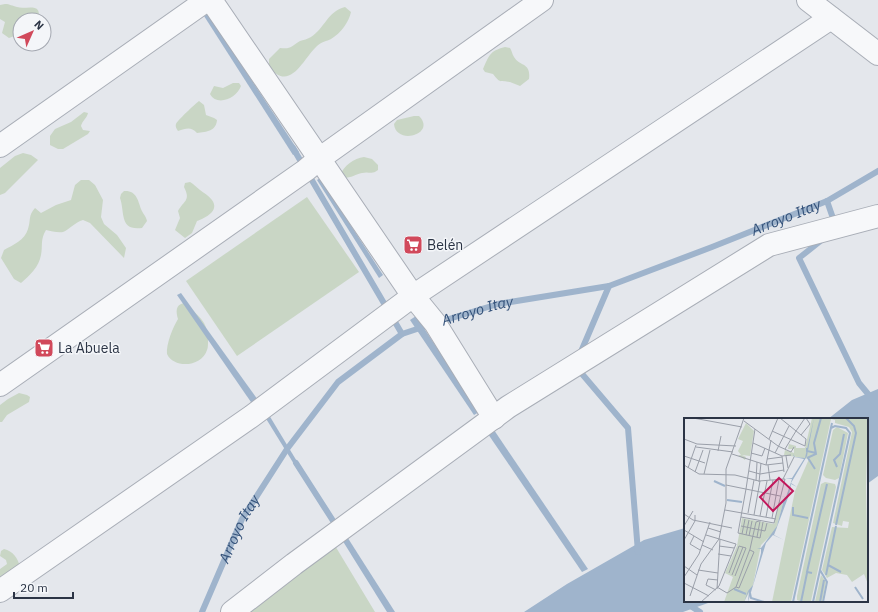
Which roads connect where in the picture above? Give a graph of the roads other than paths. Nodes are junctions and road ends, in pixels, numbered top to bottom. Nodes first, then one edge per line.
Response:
1 (207, 0) edge
2 (211, 0) edge
3 (542, 0) edge
4 (808, 0) edge
5 (831, 18) junction
6 (878, 54) edge
7 (0, 146) edge
8 (319, 159) junction
9 (878, 216) edge
10 (413, 296) junction
11 (0, 385) edge
12 (494, 418) junction
13 (0, 591) edge
14 (232, 612) edge

1 - 7 street
2 - 8 street
3 - 8 street
4 - 5 street
5 - 6 street
5 - 10 street
8 - 10 street
8 - 11 street
9 - 12 street
10 - 12 street
10 - 13 street
12 - 14 street

